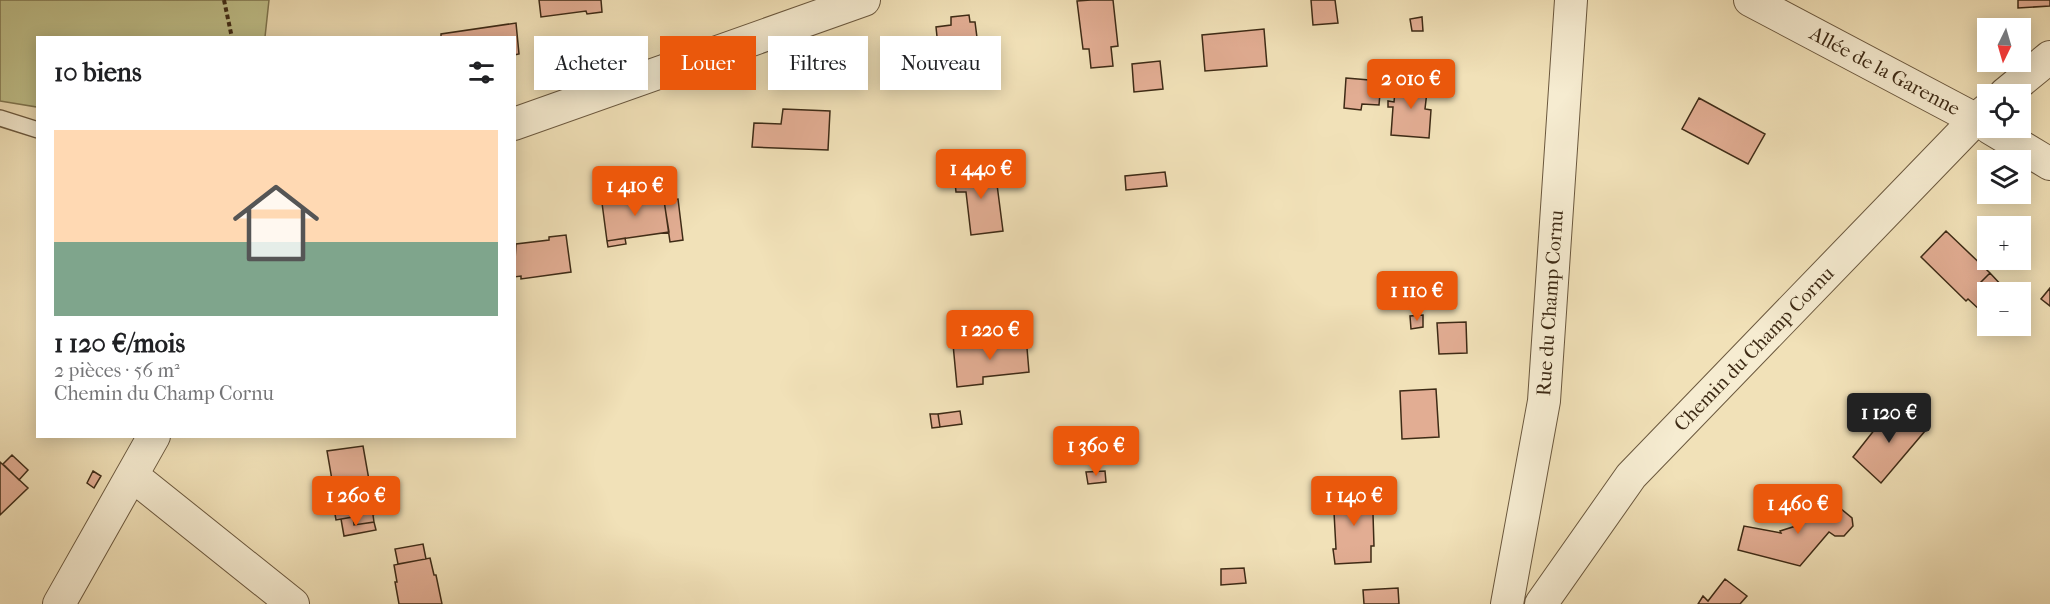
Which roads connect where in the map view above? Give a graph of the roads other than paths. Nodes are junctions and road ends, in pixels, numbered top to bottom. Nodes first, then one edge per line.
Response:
1 (864, 0) edge
2 (1571, 0) edge
3 (1750, 0) edge
4 (2050, 57) edge
5 (2017, 84) edge
6 (1977, 116) edge
7 (0, 118) edge
8 (516, 123) edge
9 (1977, 128) edge
10 (36, 129) edge
11 (2012, 138) edge
12 (2050, 164) edge
13 (153, 438) edge
14 (133, 476) junction
15 (59, 604) edge
16 (293, 604) edge
17 (1507, 604) edge
18 (1541, 604) edge

1 - 8 street
2 - 17 street, Rue du Champ Cornu
3 - 6 street, Allée de la Garenne
4 - 5 street
7 - 10 lane
9 - 18 street, Chemin du Champ Cornu
11 - 12 street, Allée de la Garenne
13 - 14 street
14 - 15 street
14 - 16 street

